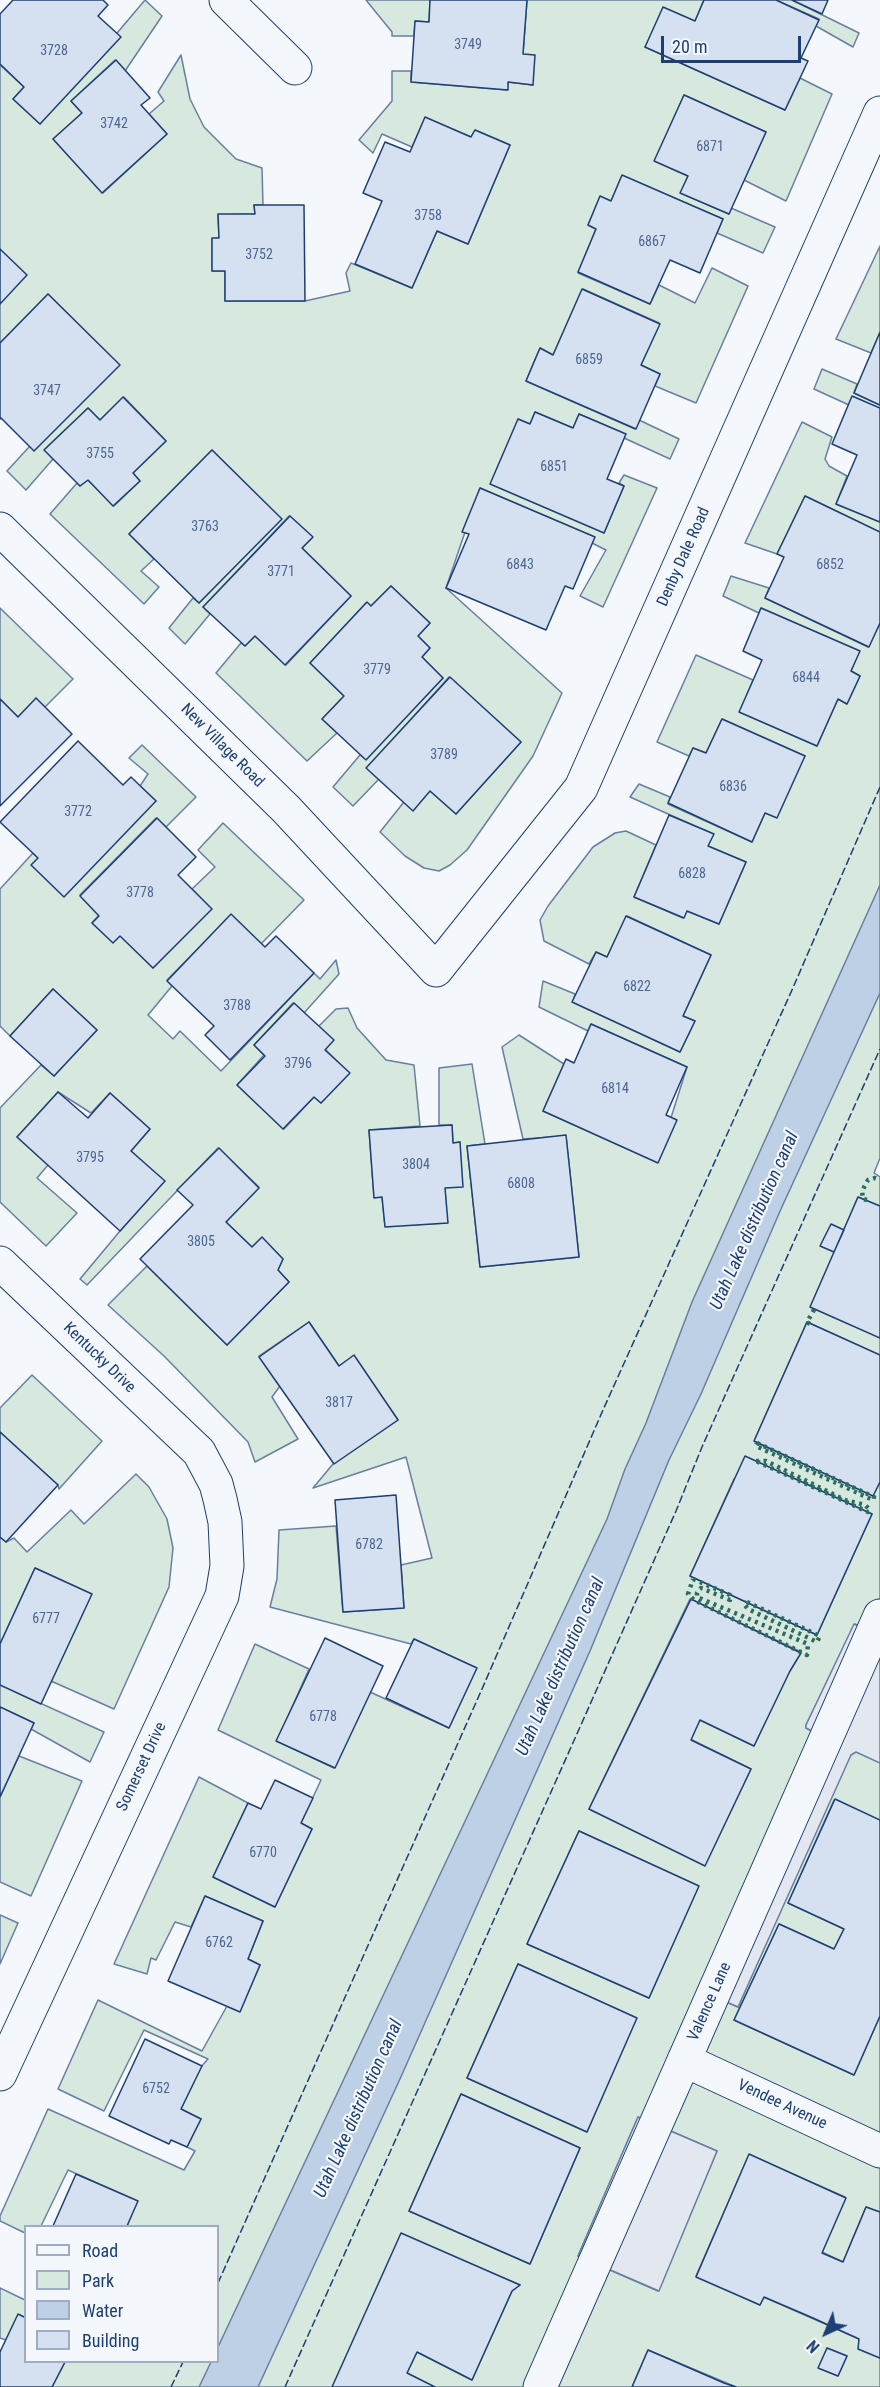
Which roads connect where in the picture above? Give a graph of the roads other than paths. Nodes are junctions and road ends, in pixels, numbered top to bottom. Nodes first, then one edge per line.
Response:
1 (226, 0) edge
2 (295, 68) dead end
3 (880, 113) edge
4 (0, 529) edge
5 (436, 970) joint
6 (0, 1263) edge
7 (199, 1452) joint
8 (880, 1616) edge
9 (684, 2060) junction
10 (0, 2074) edge
11 (880, 2151) edge
12 (540, 2387) edge

1 - 2 street
3 - 5 street, Denby Dale Road
4 - 5 street, New Village Road
6 - 7 street, Kentucky Drive
7 - 10 street, Somerset Drive
8 - 9 street, Valence Lane
9 - 11 street, Vendee Avenue
9 - 12 street, Valence Lane

